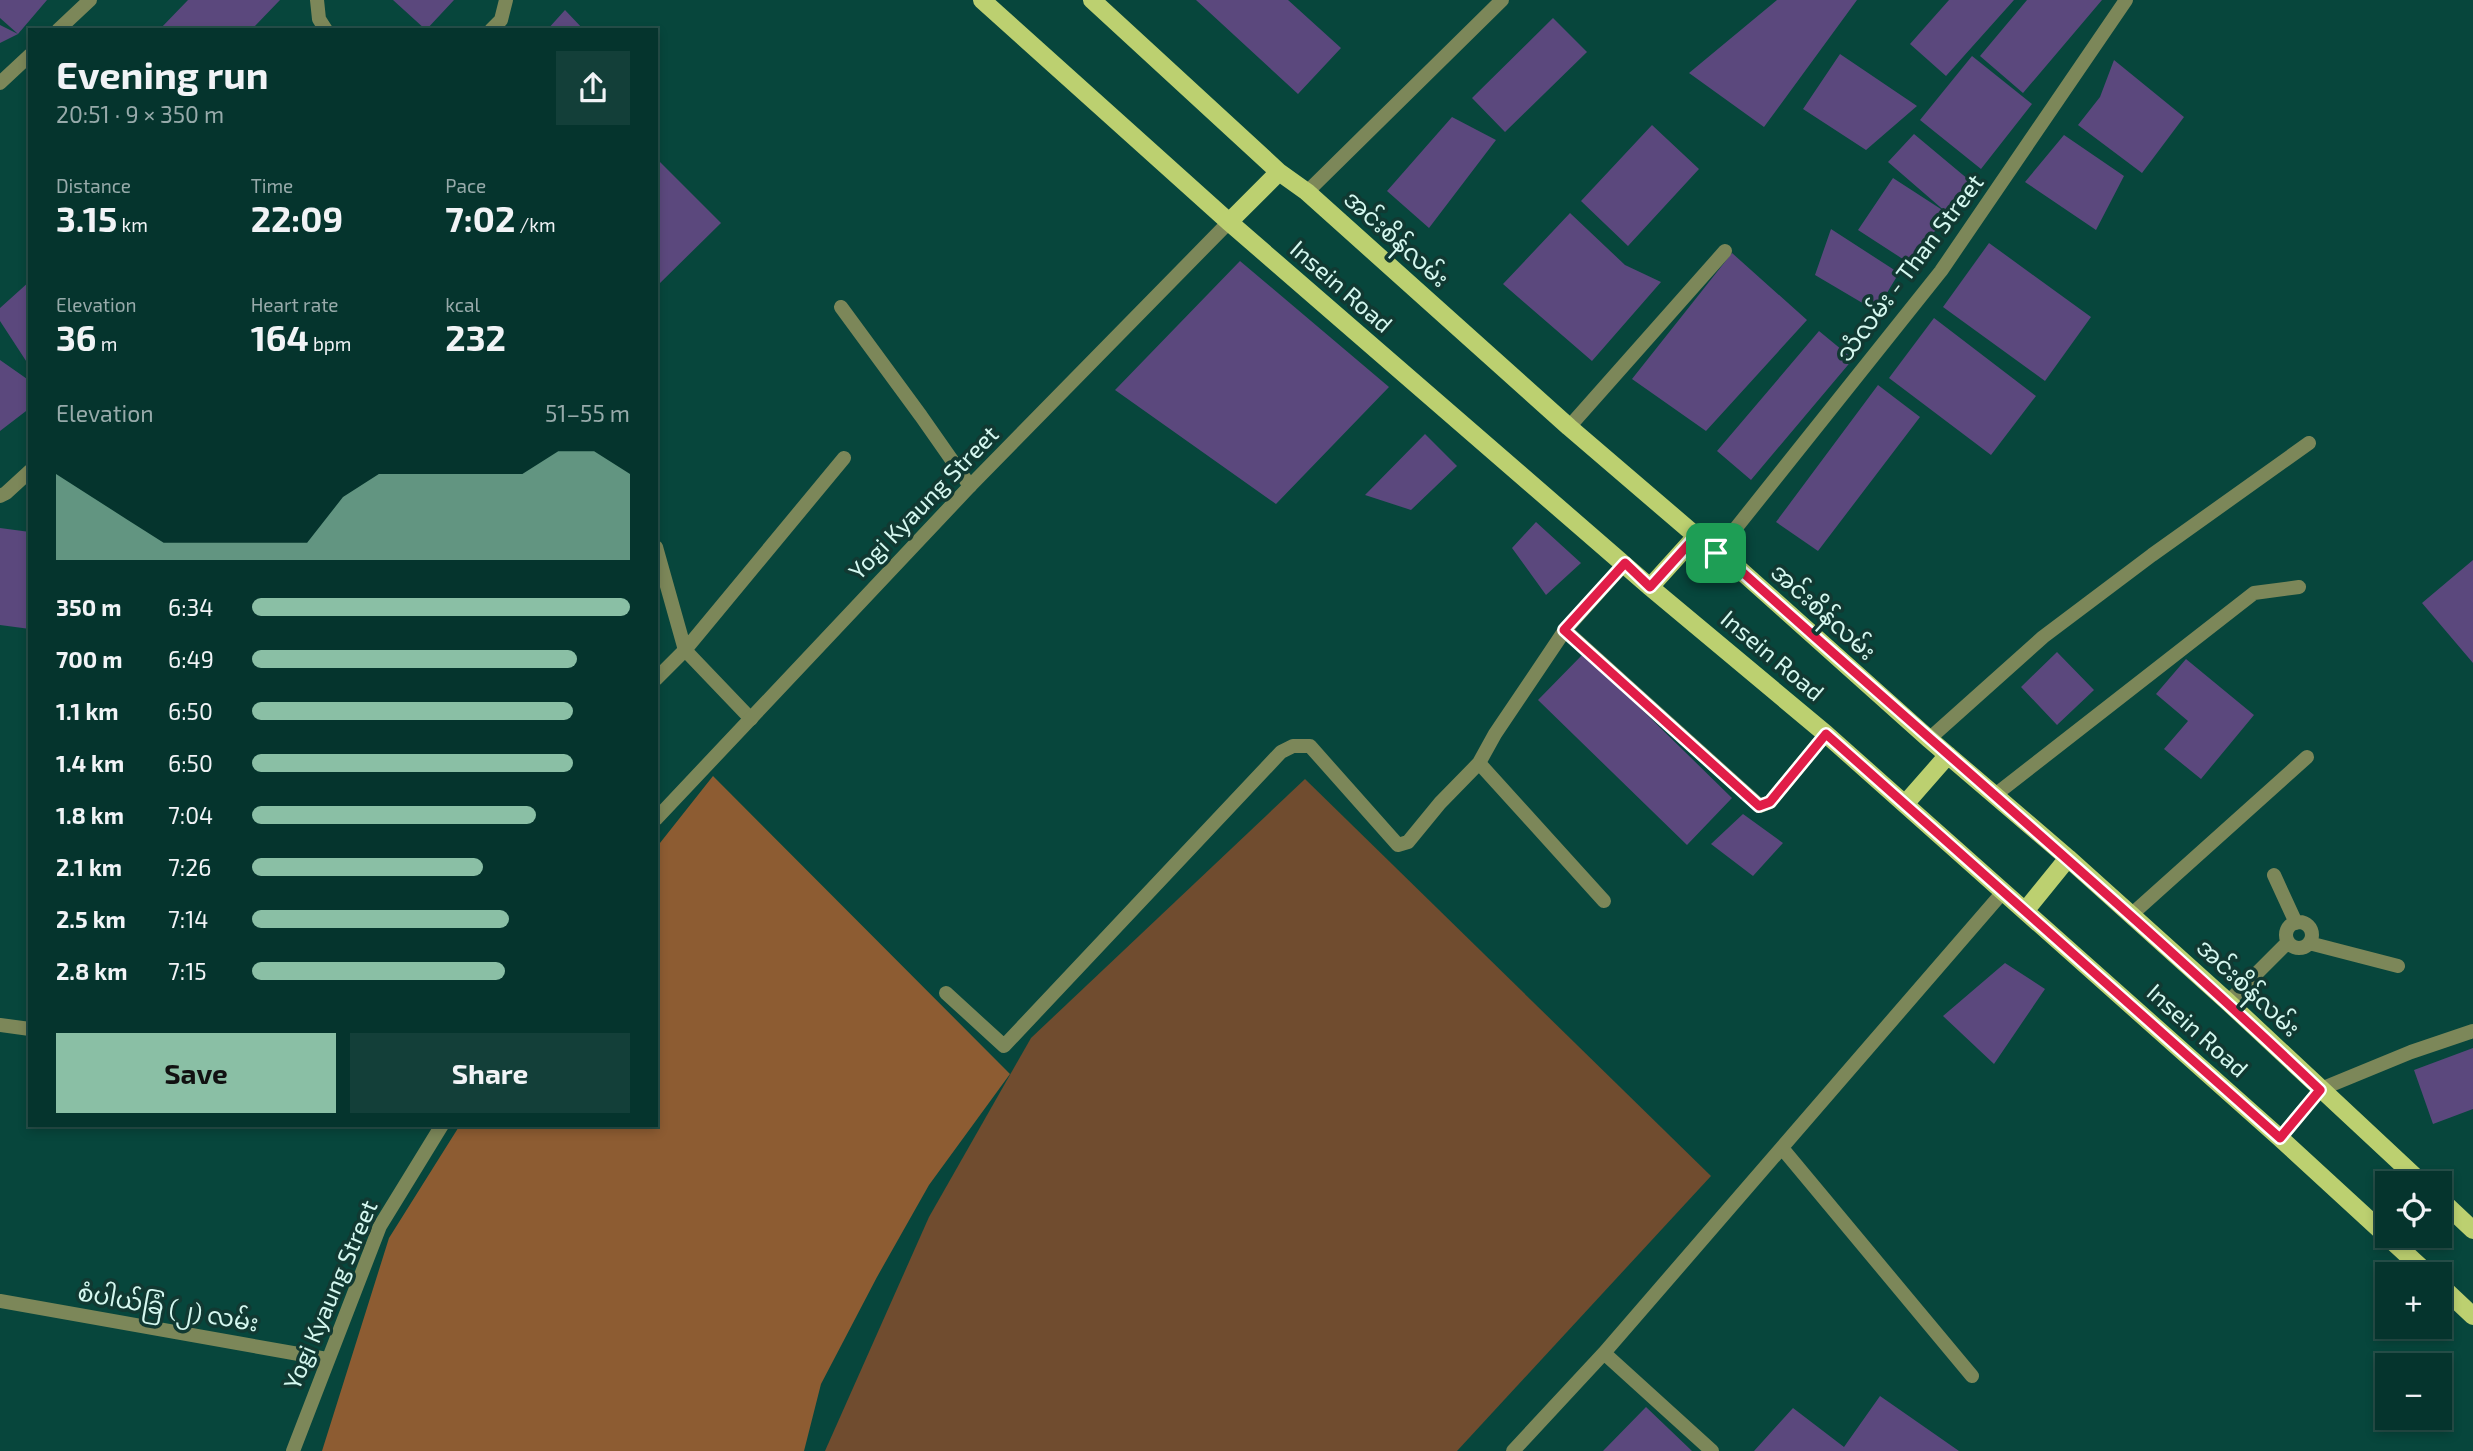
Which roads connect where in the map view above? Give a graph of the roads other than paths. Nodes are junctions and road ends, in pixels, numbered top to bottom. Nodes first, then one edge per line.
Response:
1 (90, 0) edge
2 (317, 0) edge
3 (506, 0) edge
4 (982, 0) edge
5 (1092, 0) edge
6 (1502, 0) edge
7 (2126, 0) edge
8 (60, 28) edge
9 (325, 28) edge
10 (493, 28) edge
11 (28, 57) edge
12 (0, 83) edge
13 (1279, 172) junction
14 (1307, 192) junction
15 (1228, 222) junction
16 (1725, 251) dead end
17 (841, 307) dead end
18 (1569, 427) junction
19 (2309, 443) dead end
20 (844, 458) dead end
21 (28, 473) edge
22 (970, 486) junction
23 (0, 496) edge
24 (1697, 535) junction
25 (1716, 553) junction
26 (658, 554) edge
27 (1625, 563) junction
28 (1650, 587) junction
29 (2299, 587) dead end
30 (1564, 630) junction
31 (685, 650) junction
32 (658, 677) edge
33 (751, 719) junction
34 (1826, 734) junction
35 (1929, 739) junction
36 (1948, 755) junction
37 (2307, 757) dead end
38 (1479, 763) junction
39 (1995, 795) junction
40 (1905, 804) junction
41 (658, 817) edge
42 (2067, 858) junction
43 (2274, 875) dead end
44 (2003, 892) junction
45 (1604, 901) dead end
46 (2025, 911) junction
47 (2131, 915) junction
48 (2296, 923) junction
49 (2288, 942) junction
50 (2309, 943) junction
51 (2399, 967) dead end
52 (946, 993) dead end
53 (2228, 1002) junction
54 (0, 1025) edge
55 (28, 1028) edge
56 (2473, 1031) edge
57 (2320, 1090) junction
58 (441, 1127) edge
59 (2280, 1138) junction
60 (1782, 1147) junction
61 (2409, 1171) edge
62 (2452, 1210) edge
63 (2473, 1230) edge
64 (2415, 1262) edge
65 (2452, 1296) edge
66 (0, 1301) edge
67 (2473, 1316) edge
68 (1604, 1353) junction
69 (327, 1359) junction
70 (1972, 1376) dead end
71 (293, 1451) edge
72 (1513, 1451) edge
73 (1712, 1451) edge

1 - 8 street
2 - 9 street
3 - 10 street
4 - 15 main road, Insein Road
5 - 13 main road, အင်းစိန်လမ်း
6 - 14 street
7 - 25 street, သံလမ်း - Than Street
11 - 12 street
13 - 14 main road, အင်းစိန်လမ်း
13 - 15 main road
14 - 18 main road, အင်းစိန်လမ်း
15 - 22 street, Yogi Kyaung Street
15 - 27 main road, Insein Road
16 - 18 street
17 - 22 street
18 - 24 main road, အင်းစိန်လမ်း
19 - 35 street
20 - 31 street
21 - 23 street
22 - 33 street, Yogi Kyaung Street
24 - 25 main road, အင်းစိန်လမ်း
24 - 28 main road
25 - 35 main road, အင်းစိန်လမ်း
26 - 31 street
27 - 28 main road, Insein Road
27 - 30 street
28 - 34 main road, Insein Road
29 - 39 street
30 - 34 street
30 - 38 street
31 - 32 street
31 - 33 street
33 - 41 street, Yogi Kyaung Street
34 - 40 main road, Insein Road
35 - 36 main road, အင်းစိန်လမ်း
36 - 39 main road, အင်းစိန်လမ်း
36 - 40 main road
37 - 47 street
38 - 45 street
38 - 52 street
39 - 42 main road, အင်းစိန်လမ်း
40 - 44 main road, Insein Road
42 - 46 main road
42 - 47 main road, အင်းစိန်လမ်း
43 - 48 street
44 - 46 main road, Insein Road
44 - 60 street
46 - 59 main road, Insein Road
47 - 53 main road, အင်းစိန်လမ်း
48 - 49 street
48 - 50 street
49 - 50 street
49 - 53 street
50 - 51 street
53 - 57 main road, အင်းစိန်လမ်း
54 - 55 street
56 - 57 street
57 - 59 street
57 - 61 main road, အင်းစိန်လမ်း
58 - 69 street, Yogi Kyaung Street
59 - 64 main road, Insein Road
60 - 68 street
60 - 70 street
62 - 63 main road
65 - 67 main road
66 - 69 street, စံပါယ်ခြံ (၂) လမ်း
68 - 72 street
68 - 73 street
69 - 71 street, Yogi Kyaung Street

